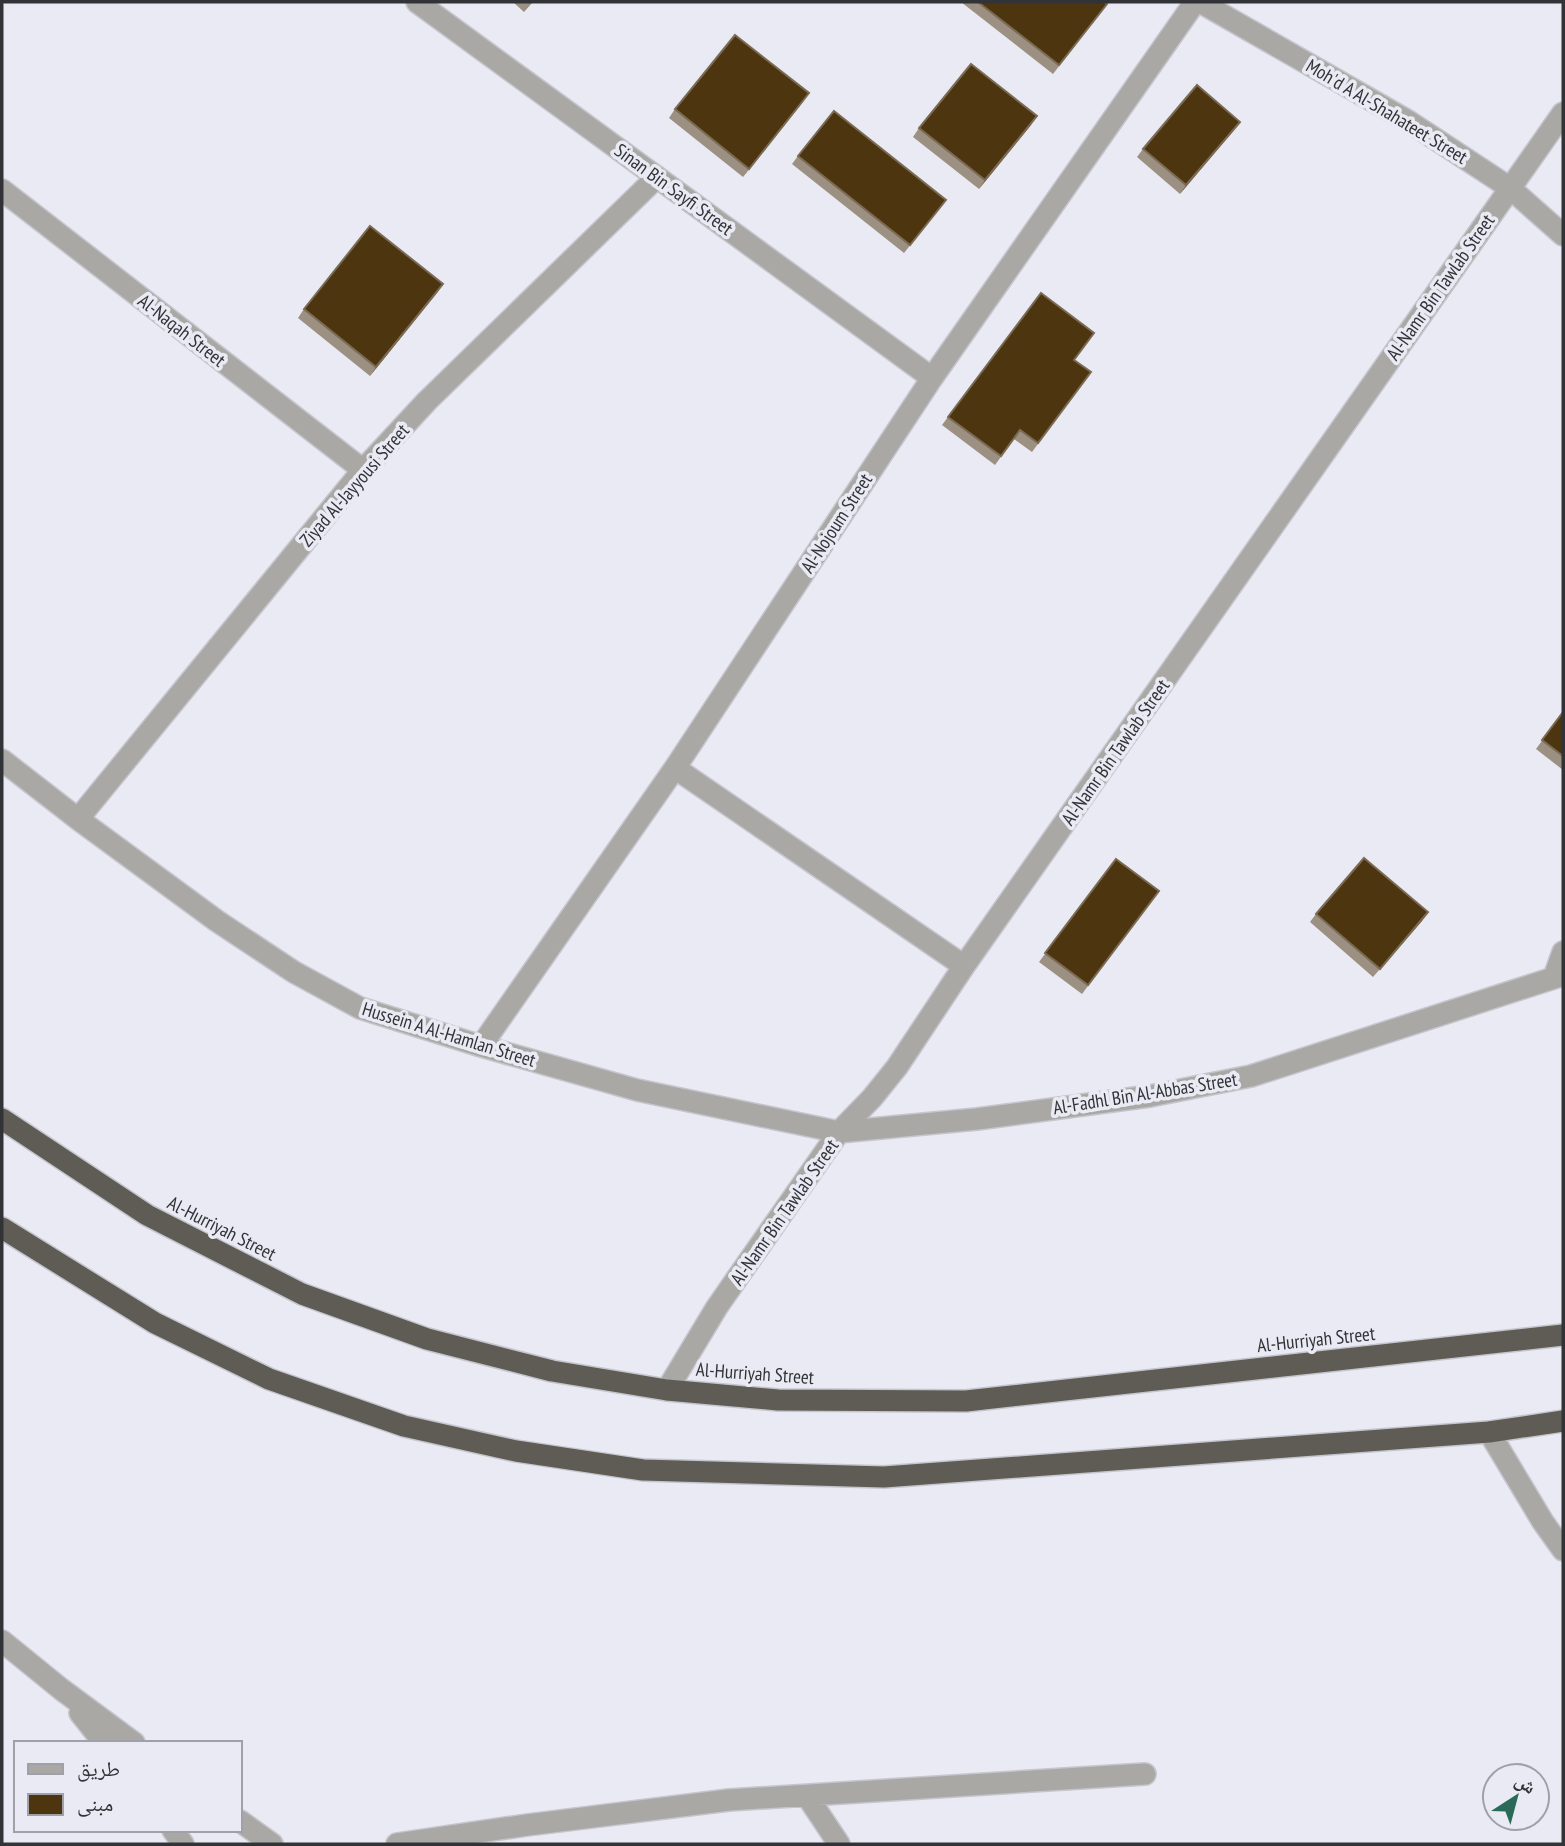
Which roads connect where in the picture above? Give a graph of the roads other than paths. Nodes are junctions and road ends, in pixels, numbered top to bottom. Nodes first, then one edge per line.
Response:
1 (416, 2) edge
2 (1198, 2) edge
3 (1563, 113) edge
4 (657, 177) junction
5 (1510, 188) junction
6 (2, 190) edge
7 (1563, 235) edge
8 (932, 378) junction
9 (363, 470) junction
10 (2, 760) edge
11 (675, 768) junction
12 (78, 819) junction
13 (1563, 952) edge
14 (964, 966) junction
15 (1559, 976) edge
16 (481, 1046) junction
17 (2, 1119) edge
18 (839, 1132) junction
19 (2, 1228) edge
20 (1563, 1335) edge
21 (667, 1390) junction
22 (1563, 1421) edge
23 (1489, 1432) junction
24 (1553, 1519) edge
25 (1563, 1550) edge
26 (2, 1641) edge
27 (61, 1689) junction
28 (102, 1741) edge
29 (131, 1741) edge
30 (1145, 1774) dead end
31 (807, 1796) junction
32 (242, 1822) edge
33 (527, 1825) junction
34 (272, 1844) edge
35 (397, 1844) edge
36 (501, 1844) edge
37 (839, 1844) edge

1 - 4 street, Sinan Bin Sayfi Street
2 - 5 street, Moh'd A Al-Shahateet Street
2 - 8 street, Al-Nojoum Street
3 - 5 street, Al-Namr Bin Tawlab Street
4 - 8 street, Sinan Bin Sayfi Street
4 - 9 street, Ziyad Al-Jayyousi Street
5 - 7 street, Moh'd A Al-Shahateet Street
5 - 14 street, Al-Namr Bin Tawlab Street
6 - 9 street, Al-Naqah Street
8 - 11 street, Al-Nojoum Street
9 - 12 street, Ziyad Al-Jayyousi Street
10 - 12 street, Hussein A Al-Hamlan Street
11 - 14 street
11 - 16 street, Al-Nojoum Street
12 - 16 street, Hussein A Al-Hamlan Street
13 - 15 street
14 - 18 street, Al-Namr Bin Tawlab Street
15 - 18 street, Al-Fadhl Bin Al-Abbas Street
16 - 18 street, Hussein A Al-Hamlan Street
17 - 21 highway, Al-Hurriyah Street
18 - 21 street, Al-Namr Bin Tawlab Street
19 - 23 highway
20 - 21 highway, Al-Hurriyah Street
22 - 23 highway
23 - 24 street
24 - 25 street
26 - 27 street
27 - 28 street
27 - 29 street
30 - 31 street
31 - 33 street
31 - 37 street
32 - 34 street
33 - 35 street
33 - 36 street

